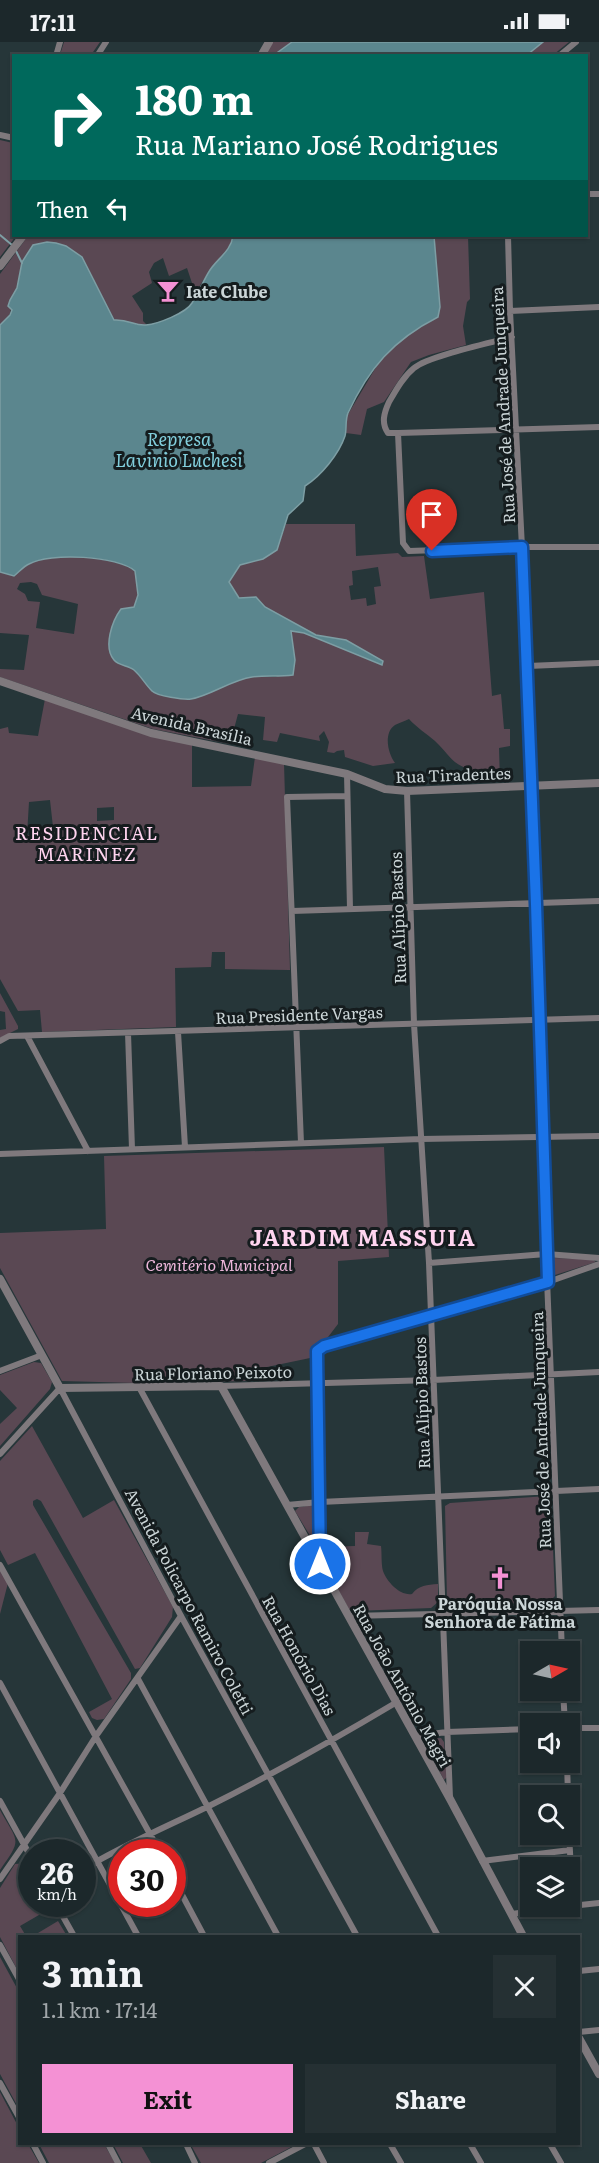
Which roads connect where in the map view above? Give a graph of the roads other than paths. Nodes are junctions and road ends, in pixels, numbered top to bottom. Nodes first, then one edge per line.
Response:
1 (576, 42) edge
2 (561, 54) edge
3 (22, 237) edge
4 (508, 237) edge
5 (0, 266) edge
6 (599, 307) edge
7 (510, 311) junction
8 (512, 338) junction
9 (599, 427) edge
10 (516, 430) junction
11 (398, 433) junction
12 (522, 547) junction
13 (599, 547) edge
14 (599, 663) edge
15 (528, 666) junction
16 (0, 681) edge
17 (347, 774) junction
18 (599, 783) edge
19 (531, 785) junction
20 (407, 791) junction
21 (347, 796) junction
22 (599, 900) edge
23 (536, 904) junction
24 (410, 907) junction
25 (350, 909) junction
26 (292, 911) junction
27 (599, 1018) edge
28 (540, 1019) junction
29 (414, 1024) junction
30 (297, 1028) junction
31 (178, 1032) junction
32 (128, 1033) junction
33 (27, 1036) junction
34 (0, 1041) edge
35 (599, 1136) edge
36 (544, 1137) junction
37 (421, 1139) junction
38 (301, 1143) junction
39 (185, 1147) junction
40 (132, 1149) junction
41 (88, 1150) junction
42 (0, 1154) edge
43 (546, 1254) junction
44 (599, 1258) edge
45 (429, 1263) junction
46 (599, 1264) edge
47 (0, 1279) edge
48 (548, 1282) junction
49 (431, 1315) junction
50 (42, 1355) junction
51 (0, 1371) edge
52 (599, 1372) edge
53 (552, 1375) junction
54 (434, 1380) junction
55 (317, 1383) junction
56 (221, 1386) junction
57 (60, 1388) junction
58 (139, 1388) junction
59 (0, 1454) edge
60 (599, 1489) edge
61 (556, 1492) junction
62 (438, 1497) junction
63 (320, 1502) junction
64 (287, 1505) junction
65 (320, 1564) junction
66 (0, 1565) edge
67 (599, 1610) edge
68 (560, 1611) junction
69 (443, 1613) junction
70 (181, 1616) junction
71 (349, 1616) junction
72 (561, 1641) edge
73 (138, 1679) junction
74 (0, 1683) edge
75 (397, 1702) junction
76 (580, 1728) edge
77 (599, 1728) edge
78 (520, 1729) edge
79 (447, 1732) junction
80 (96, 1736) junction
81 (415, 1736) junction
82 (332, 1741) junction
83 (269, 1775) junction
84 (60, 1793) junction
85 (450, 1799) junction
86 (0, 1801) edge
87 (208, 1807) junction
88 (150, 1833) junction
89 (20, 1839) edge
90 (27, 1839) edge
91 (153, 1839) edge
92 (570, 1845) edge
93 (570, 1850) junction
94 (18, 1852) edge
95 (570, 1857) edge
96 (98, 1861) junction
97 (482, 1861) junction
98 (0, 1879) edge
99 (186, 1902) edge
100 (599, 1903) edge
101 (580, 1905) edge
102 (520, 1913) edge
103 (512, 1914) junction
104 (63, 1917) edge
105 (73, 1935) edge
106 (137, 1935) edge
107 (203, 1935) edge
108 (277, 1935) edge
109 (356, 1935) edge
110 (437, 1935) edge
111 (522, 1935) edge
112 (0, 1945) edge
113 (599, 1969) edge
114 (580, 1971) edge
115 (18, 1977) edge
116 (599, 2030) edge
117 (580, 2032) edge
118 (580, 2040) edge
119 (599, 2074) edge
120 (0, 2083) edge
121 (18, 2115) edge
122 (34, 2145) edge
123 (109, 2145) edge
124 (186, 2145) edge
125 (303, 2145) edge
126 (315, 2145) edge
127 (391, 2145) edge
128 (471, 2145) edge
129 (551, 2145) edge
130 (44, 2163) edge
131 (118, 2163) edge
132 (195, 2163) edge
133 (269, 2163) edge
134 (324, 2163) edge
135 (401, 2163) edge
136 (481, 2163) edge
137 (561, 2163) edge

1 - 2 street
3 - 5 street
4 - 7 street, Rua José de Andrade Junqueira
6 - 7 street
7 - 8 street, Rua José de Andrade Junqueira
8 - 10 street, Rua José de Andrade Junqueira
8 - 11 street
9 - 10 street
10 - 11 street
10 - 12 street, Rua José de Andrade Junqueira
11 - 12 street
12 - 13 street
12 - 15 street, Rua José de Andrade Junqueira
14 - 15 street
15 - 19 street, Rua José de Andrade Junqueira
16 - 17 street, Avenida Brasília
17 - 20 street, Rua Tiradentes
17 - 21 street
18 - 19 street, Rua Tiradentes
19 - 20 street, Rua Tiradentes
19 - 23 street, Rua José de Andrade Junqueira
20 - 24 street, Rua Alípio Bastos
21 - 25 street
21 - 26 street
22 - 23 street
23 - 24 street
23 - 28 street, Rua José de Andrade Junqueira
24 - 25 street
24 - 29 street, Rua Alípio Bastos
25 - 26 street
26 - 30 street
27 - 28 street, Rua Presidente Vargas
28 - 29 street, Rua Presidente Vargas
28 - 36 street, Rua José de Andrade Junqueira
29 - 30 street, Rua Presidente Vargas
29 - 37 street, Rua Alípio Bastos
30 - 31 street, Rua Presidente Vargas
30 - 38 street
31 - 32 street, Rua Presidente Vargas
31 - 39 street
32 - 33 street, Rua Presidente Vargas
32 - 40 street
33 - 34 street, Rua Presidente Vargas
33 - 41 street
35 - 36 street
36 - 37 street
36 - 43 street, Rua José de Andrade Junqueira
37 - 38 street
37 - 45 street, Rua Alípio Bastos
38 - 39 street
39 - 40 street
40 - 41 street
41 - 42 street
43 - 44 street
43 - 45 street
43 - 48 street, Rua José de Andrade Junqueira
45 - 49 street, Rua Alípio Bastos
46 - 48 street
47 - 50 street, Avenida Policarpo Ramiro Coletti
48 - 49 street
48 - 53 street, Rua José de Andrade Junqueira
49 - 54 street, Rua Alípio Bastos
49 - 55 street
50 - 51 street
50 - 57 street, Avenida Policarpo Ramiro Coletti
52 - 53 street, Rua Floriano Peixoto
53 - 54 street, Rua Floriano Peixoto
53 - 61 street, Rua José de Andrade Junqueira
54 - 55 street, Rua Floriano Peixoto
54 - 62 street, Rua Alípio Bastos
55 - 56 street, Rua Floriano Peixoto
55 - 63 street
56 - 58 street, Rua Floriano Peixoto
56 - 64 street, Rua João Antônio Magri
57 - 58 street, Rua Floriano Peixoto
57 - 59 street
57 - 70 street, Avenida Policarpo Ramiro Coletti
58 - 82 street, Rua Honório Dias
60 - 61 street
61 - 62 street
61 - 68 street, Rua José de Andrade Junqueira
62 - 63 street
62 - 69 street, Rua Alípio Bastos
63 - 64 street
63 - 65 street
64 - 65 street, Rua João Antônio Magri
65 - 71 street, Rua João Antônio Magri
66 - 80 street
67 - 68 street
68 - 69 street
68 - 72 street, Rua José de Andrade Junqueira
69 - 71 street
69 - 79 street, Rua Alípio Bastos
70 - 73 street
70 - 83 street, Avenida Policarpo Ramiro Coletti
71 - 75 street, Rua João Antônio Magri
73 - 80 street
73 - 87 street
74 - 84 street
75 - 81 street, Rua João Antônio Magri
75 - 82 street
76 - 77 street
78 - 79 street
79 - 81 street
79 - 85 street, Rua Alípio Bastos
80 - 84 street
80 - 88 street
81 - 85 street, Rua João Antônio Magri
82 - 83 street
82 - 110 street, Rua Honório Dias
83 - 87 street
83 - 109 street, Avenida Policarpo Ramiro Coletti
84 - 90 street
84 - 96 street
85 - 97 street, Rua João Antônio Magri
86 - 89 street
87 - 88 street
87 - 108 street
88 - 91 street
88 - 96 street
92 - 93 street
93 - 95 street
93 - 97 street
94 - 98 street
96 - 106 street
97 - 103 street, Rua João Antônio Magri
99 - 107 street
100 - 101 street
102 - 103 street
103 - 111 street, Rua João Antônio Magri
104 - 105 street
112 - 115 street
113 - 114 street
116 - 117 street
118 - 119 street
120 - 121 street
122 - 130 street
123 - 131 street
124 - 132 street
125 - 133 street
126 - 134 street
127 - 135 street
128 - 136 street
129 - 137 street

